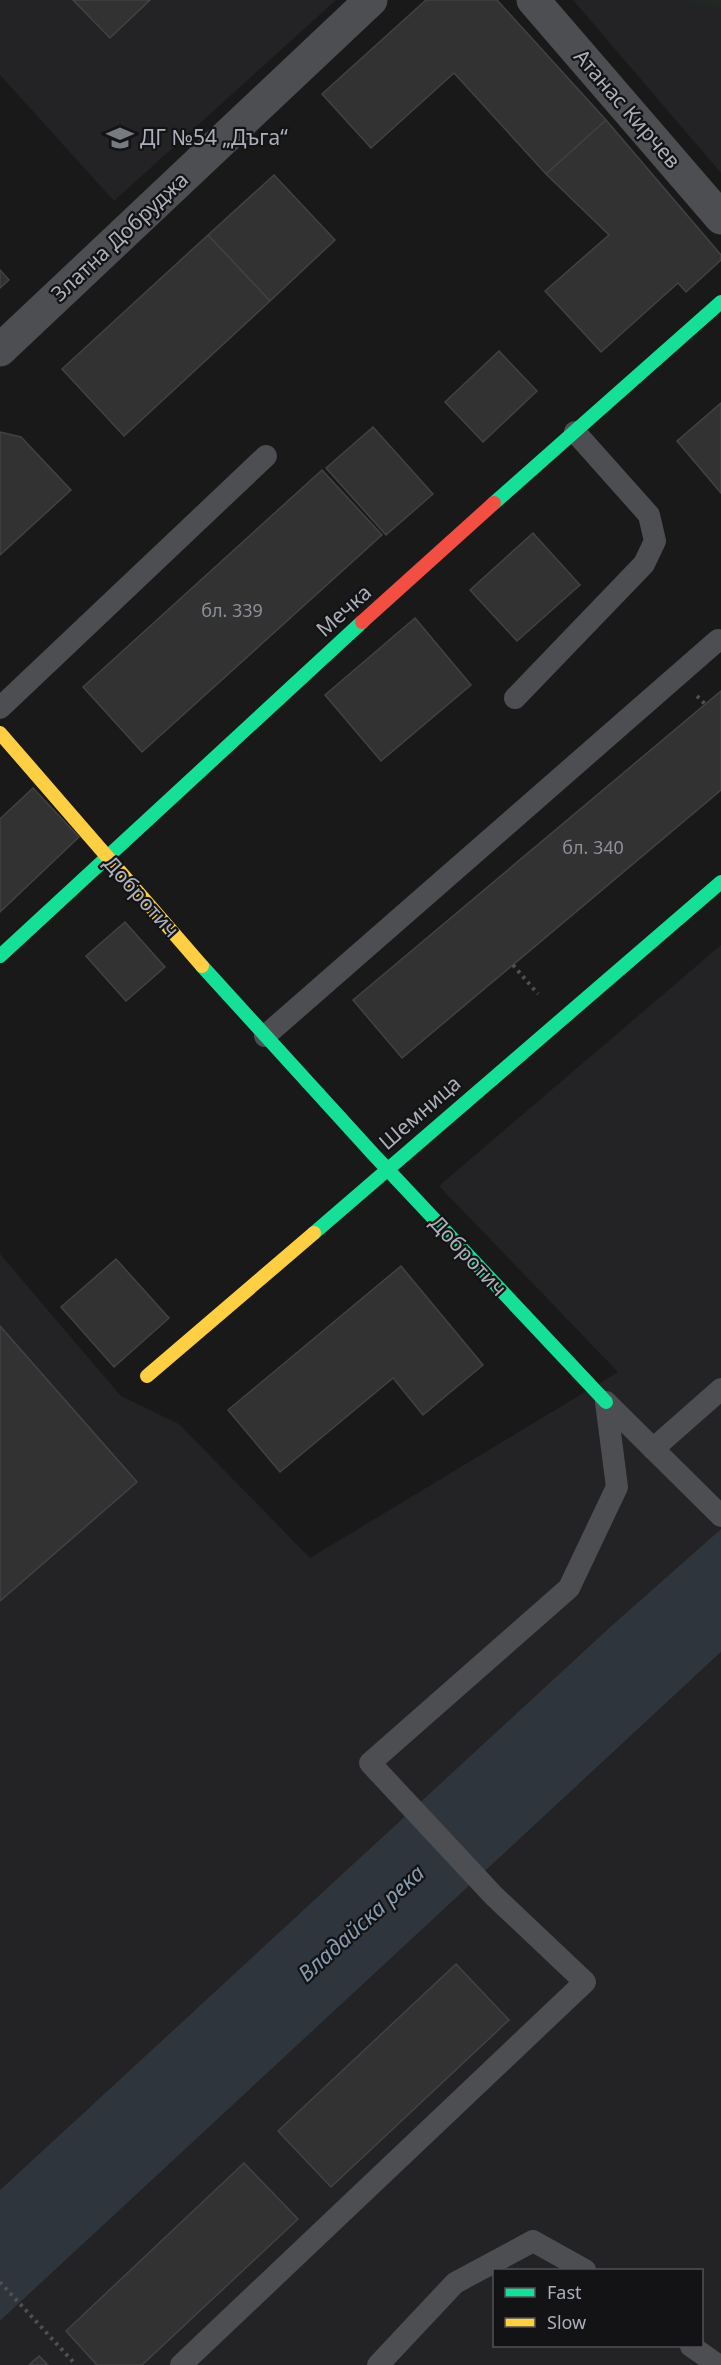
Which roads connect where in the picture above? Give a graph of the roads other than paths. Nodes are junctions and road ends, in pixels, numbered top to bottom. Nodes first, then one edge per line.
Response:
1 (371, 0) edge
2 (533, 0) edge
3 (721, 218) edge
4 (721, 302) edge
5 (0, 350) edge
6 (575, 432) junction
7 (266, 456) dead end
8 (717, 640) dead end
9 (515, 698) dead end
10 (0, 708) edge
11 (0, 733) edge
12 (105, 858) junction
13 (721, 882) edge
14 (0, 956) edge
15 (265, 1036) junction
16 (387, 1170) junction
17 (147, 1376) dead end
18 (721, 1389) edge
19 (606, 1402) junction
20 (653, 1449) junction
21 (718, 1513) edge
22 (582, 2269) edge
23 (692, 2347) edge
24 (181, 2365) edge
25 (378, 2365) edge
26 (718, 2365) edge

1 - 5 street, Златна Добруджа
2 - 3 street, Атанас Кирчев
4 - 6 street, Мечка
6 - 9 lane
6 - 12 street, Мечка
7 - 10 lane
8 - 15 lane
11 - 12 street, Добротич
12 - 14 street, Мечка
12 - 15 street, Добротич
13 - 16 street, Шемница
15 - 16 street, Добротич
16 - 17 street, Шемница
16 - 19 street, Добротич
18 - 20 lane
19 - 20 lane
19 - 24 lane
20 - 21 lane
22 - 25 lane
23 - 26 lane

